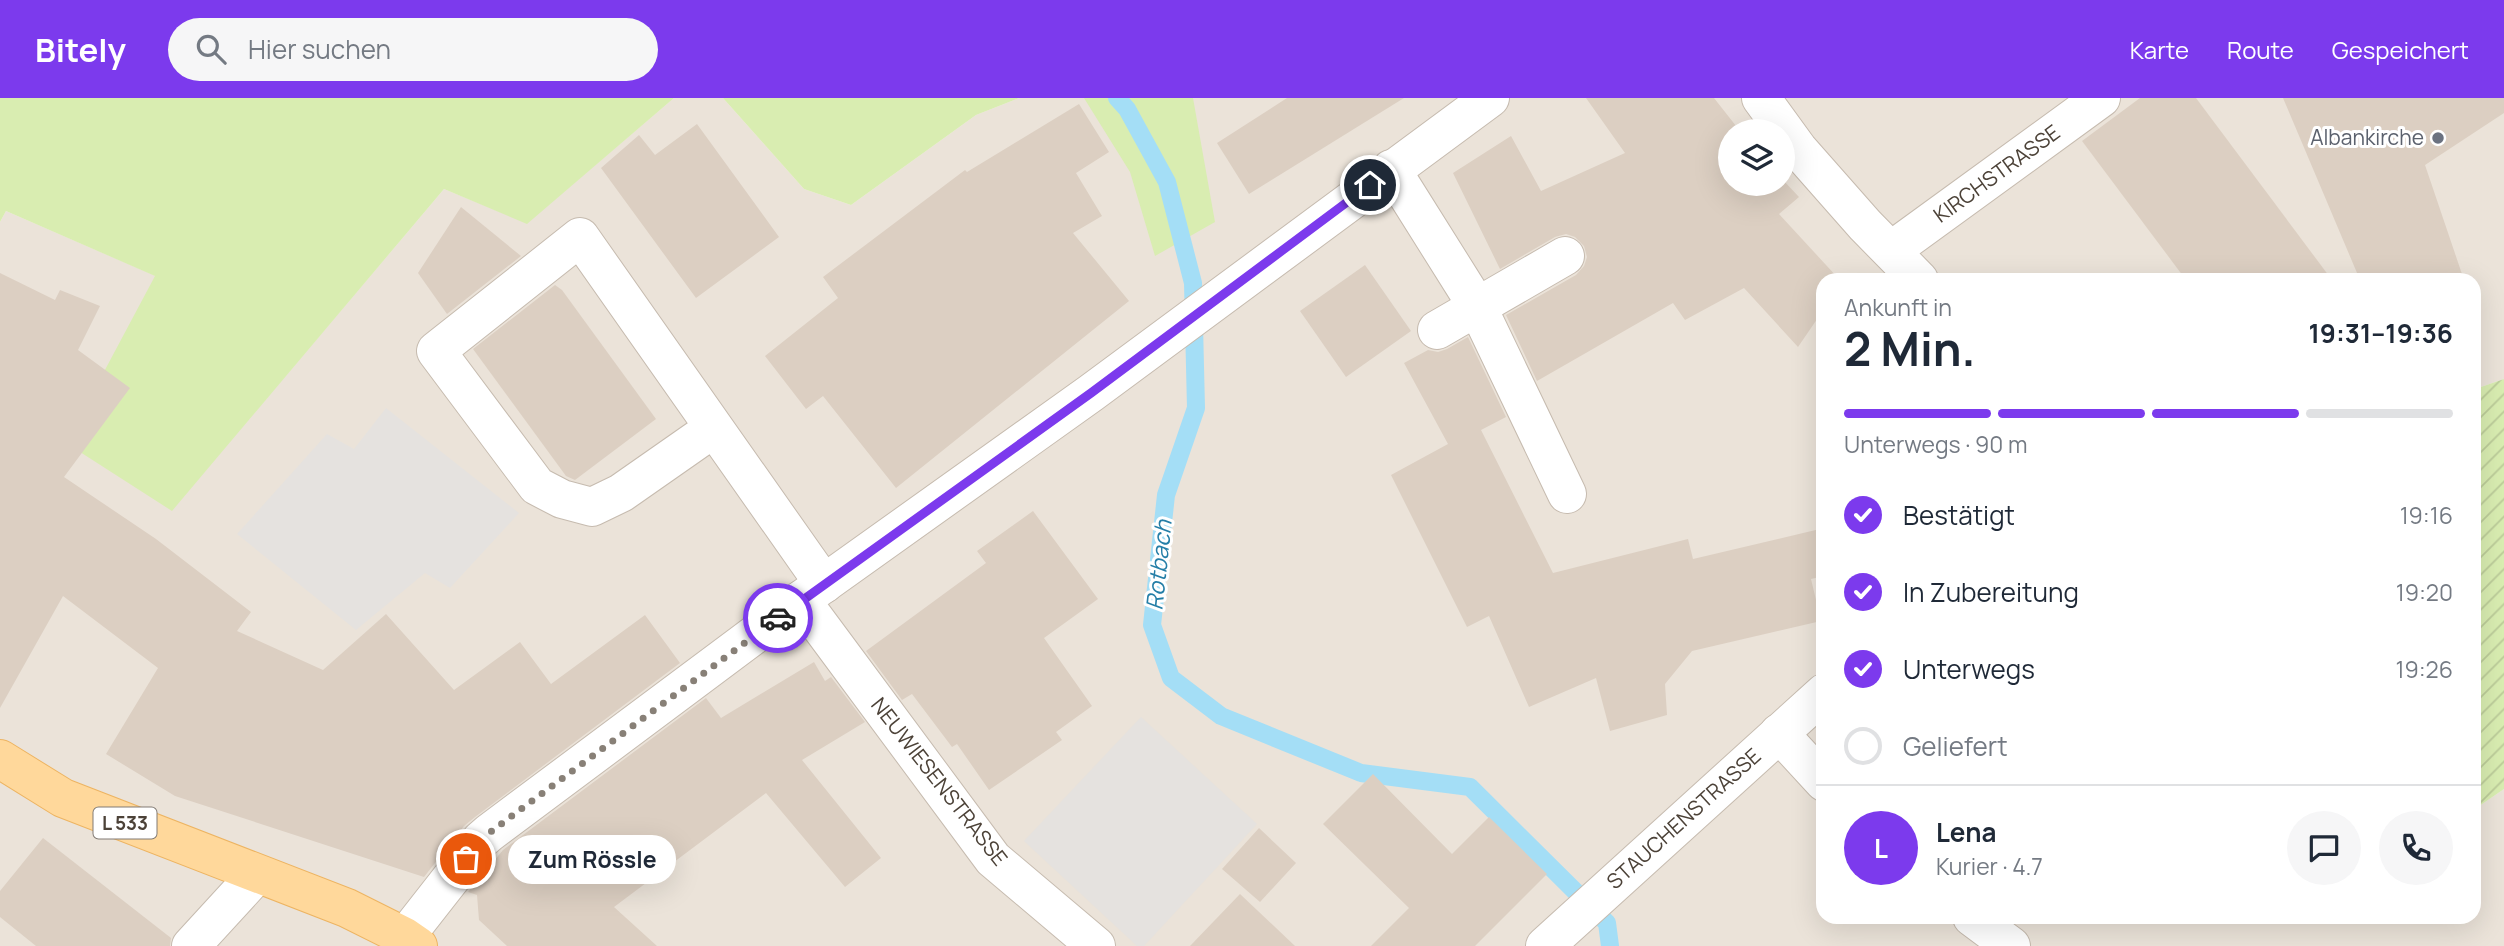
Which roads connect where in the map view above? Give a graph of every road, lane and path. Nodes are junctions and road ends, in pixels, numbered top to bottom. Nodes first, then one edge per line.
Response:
1 (1490, 98) edge
2 (1761, 98) edge
3 (2101, 98) edge
4 (1391, 169) junction
5 (1892, 250) junction
6 (1564, 256) dead end
7 (1913, 273) edge
8 (1477, 306) junction
9 (1437, 330) dead end
10 (714, 428) junction
11 (1567, 494) dead end
12 (812, 592) junction
13 (1816, 700) edge
14 (1779, 733) junction
15 (0, 760) edge
16 (1816, 773) edge
17 (257, 874) junction
18 (1981, 924) edge
19 (1552, 940) edge
20 (412, 941) edge
21 (191, 946) edge
22 (1096, 946) edge
23 (2011, 946) edge

1 - 4 street
2 - 5 street
3 - 5 street, KIRCHSTRASSE
4 - 8 street
4 - 12 street
5 - 7 street
6 - 8 street
8 - 9 street
8 - 11 street
10 - 10 street, NEUWIESENSTRASSE
10 - 12 street, NEUWIESENSTRASSE
12 - 20 street
12 - 22 street, NEUWIESENSTRASSE
13 - 14 street, STAUCHENSTRASSE
14 - 16 street
14 - 19 street, STAUCHENSTRASSE
15 - 17 main road, L 533
17 - 20 main road, L 533
17 - 21 street
18 - 23 street

